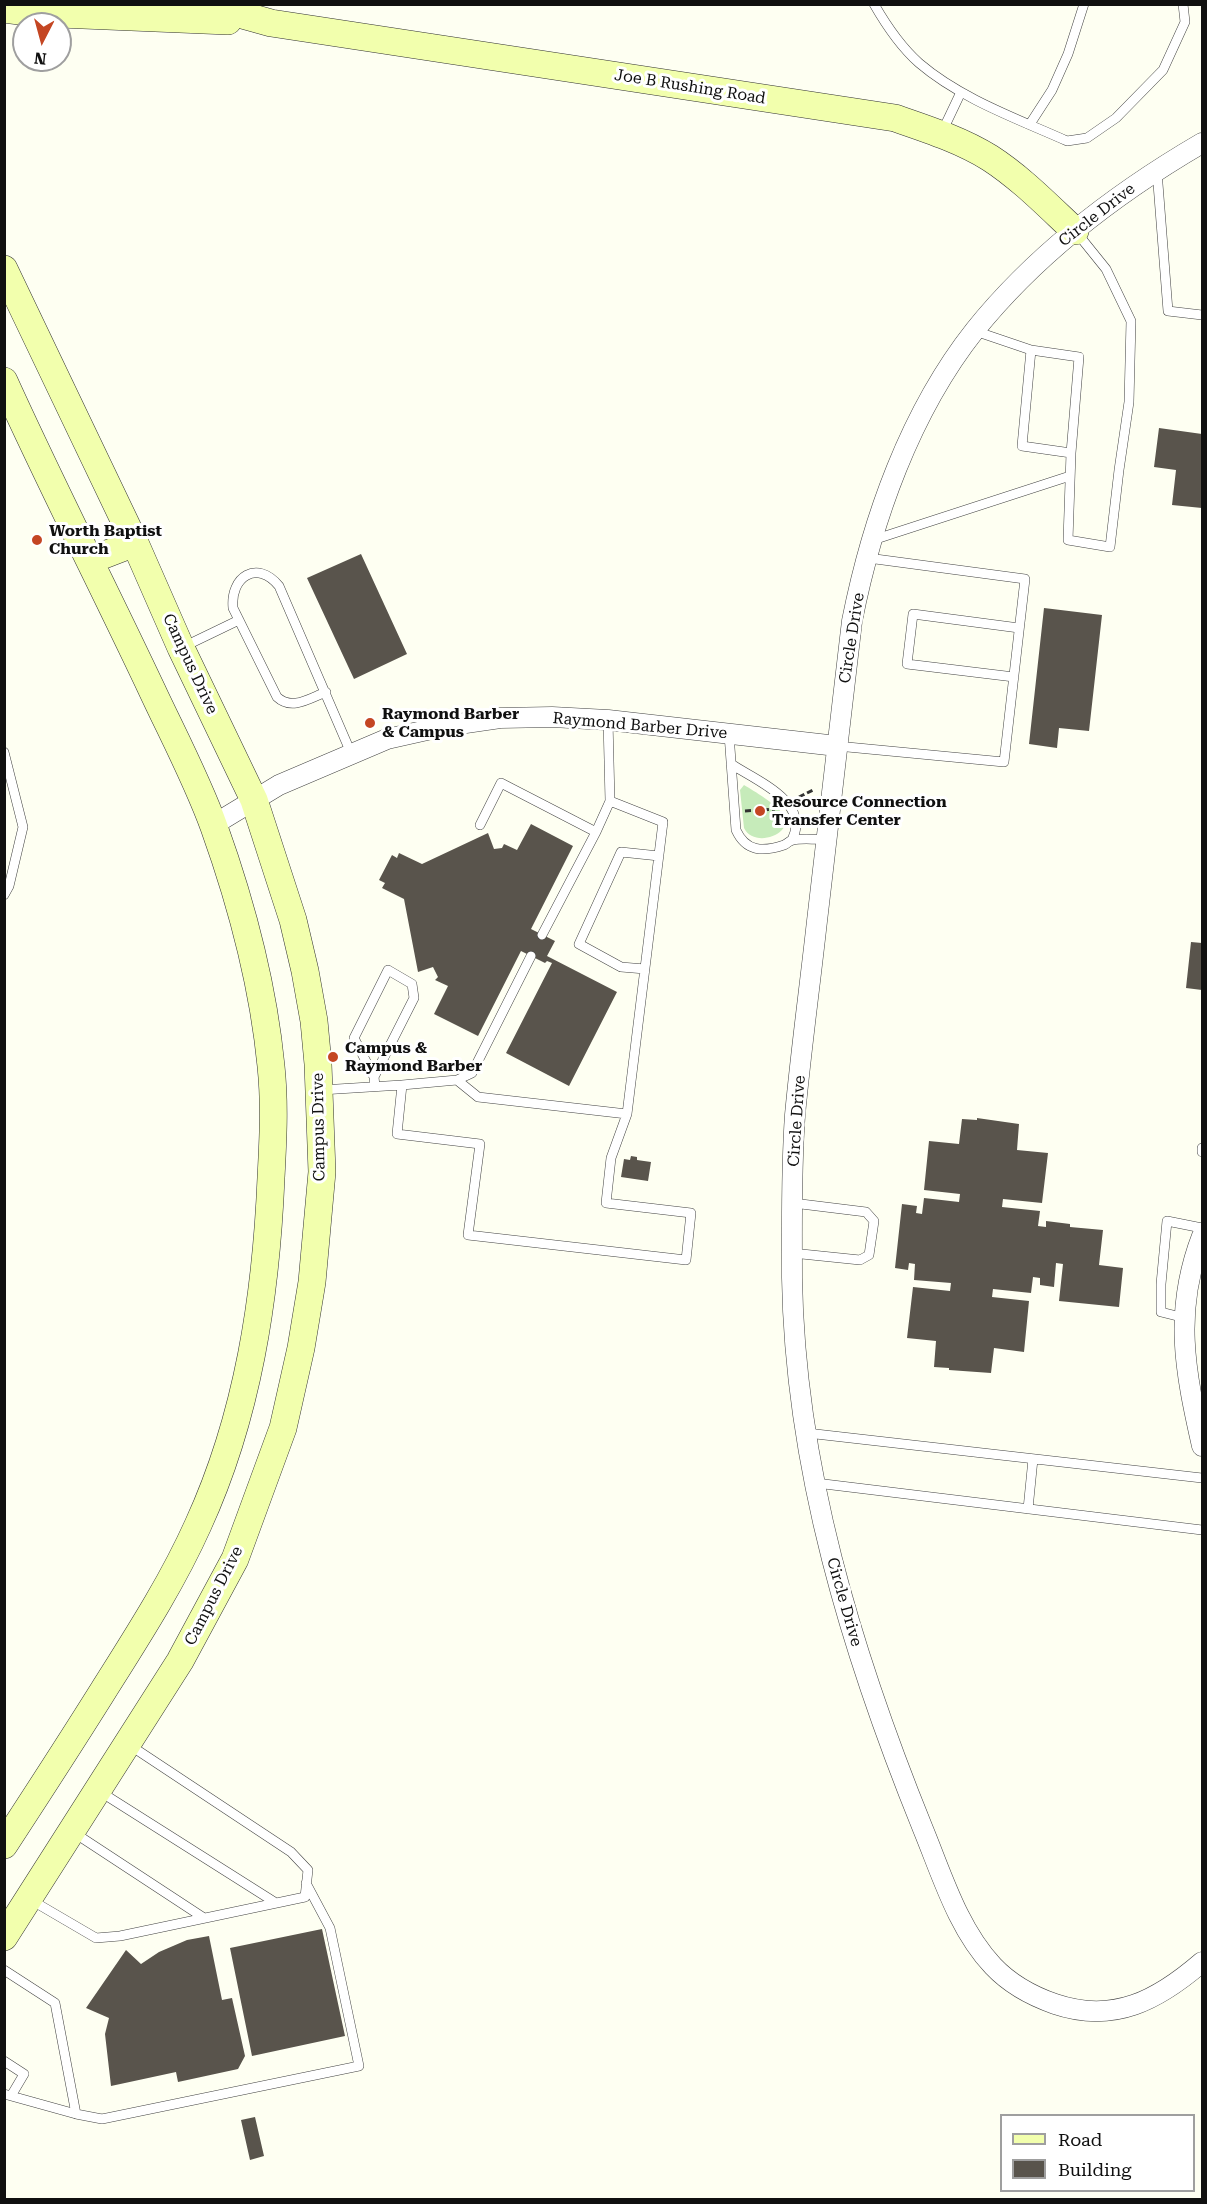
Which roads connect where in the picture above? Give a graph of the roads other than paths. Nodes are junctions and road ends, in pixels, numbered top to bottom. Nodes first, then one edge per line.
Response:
1 (203, 4) edge
2 (874, 4) edge
3 (1084, 4) edge
4 (1183, 4) edge
5 (4, 9) edge
6 (271, 23) junction
7 (961, 92) junction
8 (1030, 124) junction
9 (941, 134) junction
10 (1203, 143) edge
11 (1157, 170) junction
12 (1075, 231) junction
13 (4, 269) edge
14 (1203, 315) edge
15 (975, 330) junction
16 (1031, 350) junction
17 (4, 381) edge
18 (1071, 453) junction
19 (1070, 476) junction
20 (135, 543) junction
21 (870, 549) junction
22 (91, 560) junction
23 (239, 620) junction
24 (1019, 628) junction
25 (181, 648) junction
26 (1014, 677) junction
27 (326, 692) junction
28 (608, 720) junction
29 (729, 734) junction
30 (837, 746) junction
31 (4, 752) edge
32 (351, 753) junction
33 (731, 764) junction
34 (254, 800) junction
35 (610, 801) junction
36 (213, 825) junction
37 (480, 825) dead end
38 (596, 832) junction
39 (826, 839) junction
40 (792, 840) junction
41 (659, 856) junction
42 (4, 895) edge
43 (542, 934) dead end
44 (531, 956) dead end
45 (645, 969) junction
46 (457, 1080) junction
47 (375, 1081) junction
48 (402, 1084) junction
49 (319, 1090) junction
50 (627, 1114) junction
51 (793, 1203) junction
52 (1203, 1228) edge
53 (1203, 1236) edge
54 (792, 1253) junction
55 (1185, 1318) junction
56 (807, 1433) junction
57 (1203, 1446) edge
58 (1033, 1459) junction
59 (1203, 1478) edge
60 (816, 1484) junction
61 (1028, 1509) junction
62 (1203, 1530) edge
63 (127, 1743) junction
64 (97, 1789) junction
65 (71, 1831) junction
66 (4, 1845) edge
67 (306, 1883) junction
68 (28, 1899) junction
69 (276, 1903) junction
70 (204, 1918) junction
71 (4, 1937) edge
72 (1203, 1962) edge
73 (4, 1970) edge
74 (4, 2061) edge
75 (8, 2095) edge
76 (76, 2115) junction

1 - 6 main road, Joe B Rushing Road
2 - 7 lane
3 - 8 lane
4 - 8 lane
5 - 6 main road, Joe B Rushing Road
6 - 9 main road, Joe B Rushing Road
7 - 8 lane
7 - 9 lane
9 - 12 main road, Joe B Rushing Road
10 - 11 street, Circle Drive
11 - 12 street, Circle Drive
11 - 14 lane
12 - 15 street, Circle Drive
12 - 19 lane
13 - 20 main road, Campus Drive
15 - 16 lane
15 - 21 street, Circle Drive
16 - 18 lane
16 - 18 lane
17 - 22 main road
18 - 19 lane
19 - 21 lane
20 - 22 main road
20 - 25 main road, Campus Drive
21 - 24 lane
21 - 30 street, Circle Drive
22 - 36 main road
23 - 25 lane
23 - 27 lane
23 - 27 lane
24 - 26 lane
24 - 26 lane
25 - 34 main road, Campus Drive
26 - 30 lane
27 - 32 lane
28 - 29 street, Raymond Barber Drive
28 - 32 street, Raymond Barber Drive
28 - 35 lane
29 - 30 street, Raymond Barber Drive
29 - 33 lane
30 - 39 street, Circle Drive
31 - 42 lane
32 - 34 street, Raymond Barber Drive
33 - 40 lane
33 - 40 lane
34 - 36 street, Raymond Barber Drive
34 - 49 main road, Campus Drive
35 - 38 lane
35 - 41 lane
36 - 66 main road
37 - 38 lane
38 - 43 lane
39 - 40 lane
39 - 51 street, Circle Drive
41 - 45 lane
41 - 45 lane
44 - 46 lane
45 - 50 lane
46 - 48 lane
46 - 50 lane
47 - 47 lane
47 - 48 lane
47 - 49 lane
48 - 50 lane
49 - 63 main road, Campus Drive
51 - 54 street, Circle Drive
51 - 54 lane
52 - 55 lane
53 - 55 street
54 - 56 street, Circle Drive
55 - 57 street
56 - 58 lane
56 - 60 street, Circle Drive
58 - 59 lane
58 - 61 lane
60 - 61 lane
60 - 72 street, Circle Drive
61 - 62 lane
63 - 64 main road, Campus Drive
63 - 67 lane
64 - 65 main road, Campus Drive
64 - 69 lane
65 - 68 main road, Campus Drive
65 - 70 lane
67 - 69 lane
67 - 76 lane
68 - 70 lane
68 - 71 main road, Campus Drive
69 - 70 lane
73 - 76 lane
74 - 75 lane
75 - 76 lane

